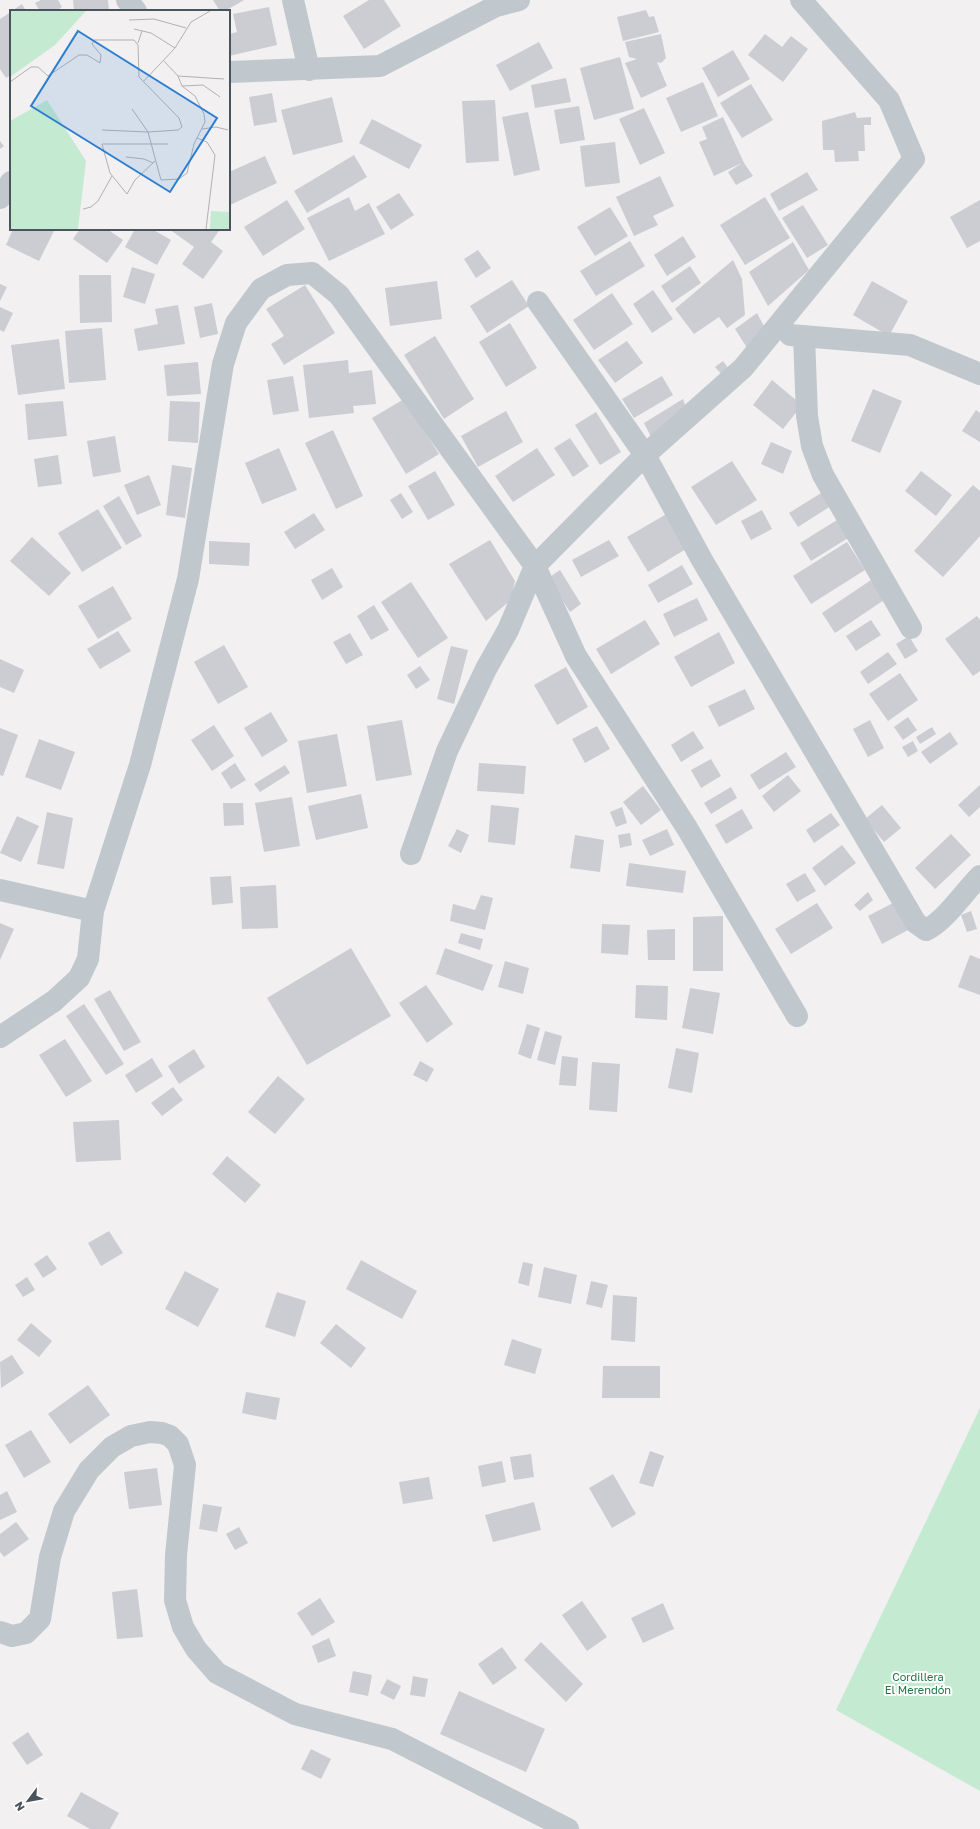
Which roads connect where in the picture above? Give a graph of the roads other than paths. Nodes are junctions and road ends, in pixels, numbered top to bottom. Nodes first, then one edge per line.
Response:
1 (127, 0) edge
2 (293, 0) edge
3 (519, 0) edge
4 (801, 0) edge
5 (135, 10) edge
6 (309, 70) junction
7 (230, 72) edge
8 (10, 183) edge
9 (0, 198) edge
10 (538, 302) dead end
11 (771, 333) junction
12 (804, 336) junction
13 (980, 374) edge
14 (645, 455) junction
15 (535, 566) junction
16 (911, 628) dead end
17 (410, 854) dead end
18 (980, 876) edge
19 (0, 890) edge
20 (93, 912) junction
21 (797, 1016) dead end
22 (0, 1037) edge
23 (0, 1632) edge
24 (568, 1829) edge

1 - 5 street
2 - 6 street
3 - 6 street
4 - 11 street
6 - 7 street
8 - 9 street
10 - 14 street
11 - 12 street
11 - 14 street
12 - 13 street
12 - 16 street
14 - 15 street
14 - 18 street
15 - 17 street
15 - 20 street
15 - 21 street
19 - 20 street
20 - 22 street
23 - 24 street

